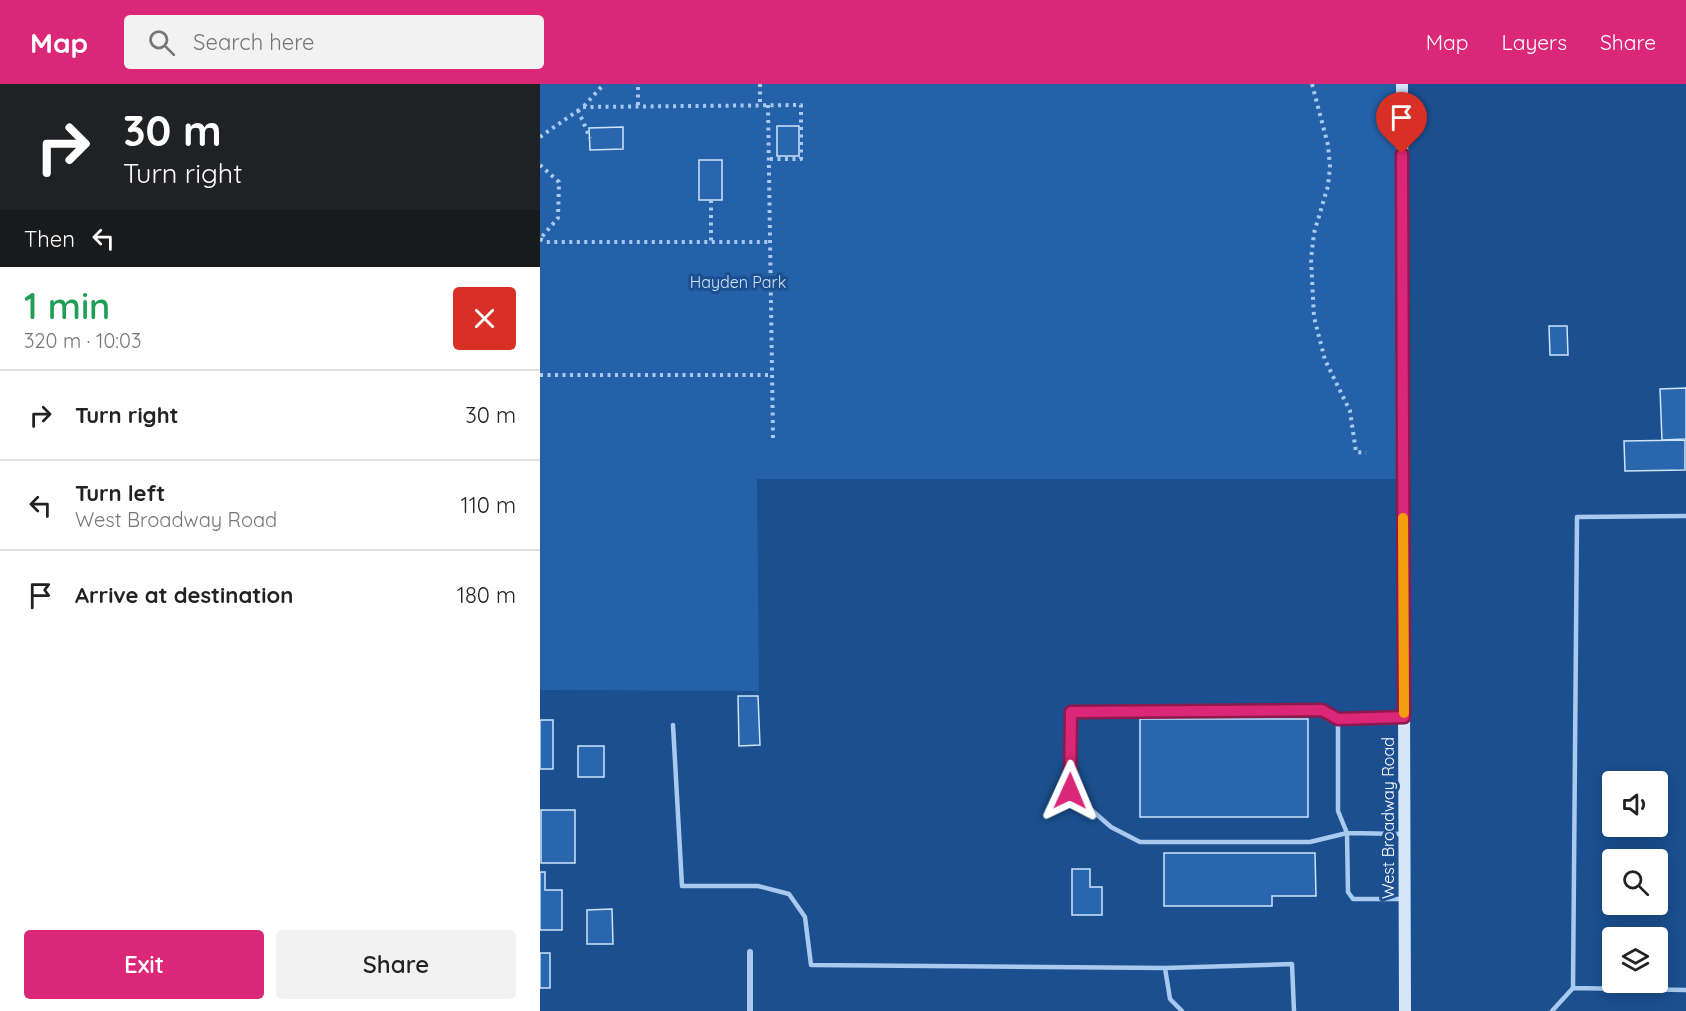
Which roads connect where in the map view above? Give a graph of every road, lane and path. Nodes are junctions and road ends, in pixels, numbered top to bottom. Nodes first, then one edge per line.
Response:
1 (604, 84) edge
2 (638, 84) edge
3 (760, 84) edge
4 (1312, 84) edge
5 (1402, 84) edge
6 (638, 105) junction
7 (760, 105) junction
8 (768, 105) junction
9 (583, 107) junction
10 (578, 110) junction
11 (540, 137) edge
12 (590, 138) dead end
13 (770, 159) junction
14 (540, 165) edge
15 (711, 200) dead end
16 (540, 239) edge
17 (711, 242) junction
18 (770, 242) junction
19 (540, 375) edge
20 (772, 375) junction
21 (773, 438) dead end
22 (1366, 453) dead end
23 (1686, 516) edge
24 (1404, 717) junction
25 (1338, 719) junction
26 (673, 725) dead end
27 (1347, 833) junction
28 (1405, 834) junction
29 (1405, 898) junction
30 (750, 952) dead end
31 (1165, 968) junction
32 (1573, 988) junction
33 (1686, 990) edge
34 (750, 1011) edge
35 (1182, 1011) edge
36 (1294, 1011) edge
37 (1405, 1011) edge
38 (1552, 1011) edge

1 - 9 path
2 - 6 path
3 - 7 path
4 - 22 path
5 - 24 main road, West Broadway Road
6 - 7 path
6 - 9 path
7 - 8 path
8 - 13 path
8 - 13 path
9 - 10 path
10 - 11 path
10 - 12 path
13 - 18 path
14 - 16 path
15 - 17 path
16 - 17 path
17 - 18 path
18 - 20 path
19 - 20 path
20 - 21 path
23 - 32 lane
24 - 25 lane
24 - 28 main road, West Broadway Road
25 - 27 lane
25 - 27 lane
26 - 31 lane
27 - 28 lane
27 - 29 lane
28 - 29 main road, West Broadway Road
29 - 37 main road, West Broadway Road
30 - 34 street
31 - 35 lane
31 - 36 lane
32 - 33 lane
32 - 38 lane

